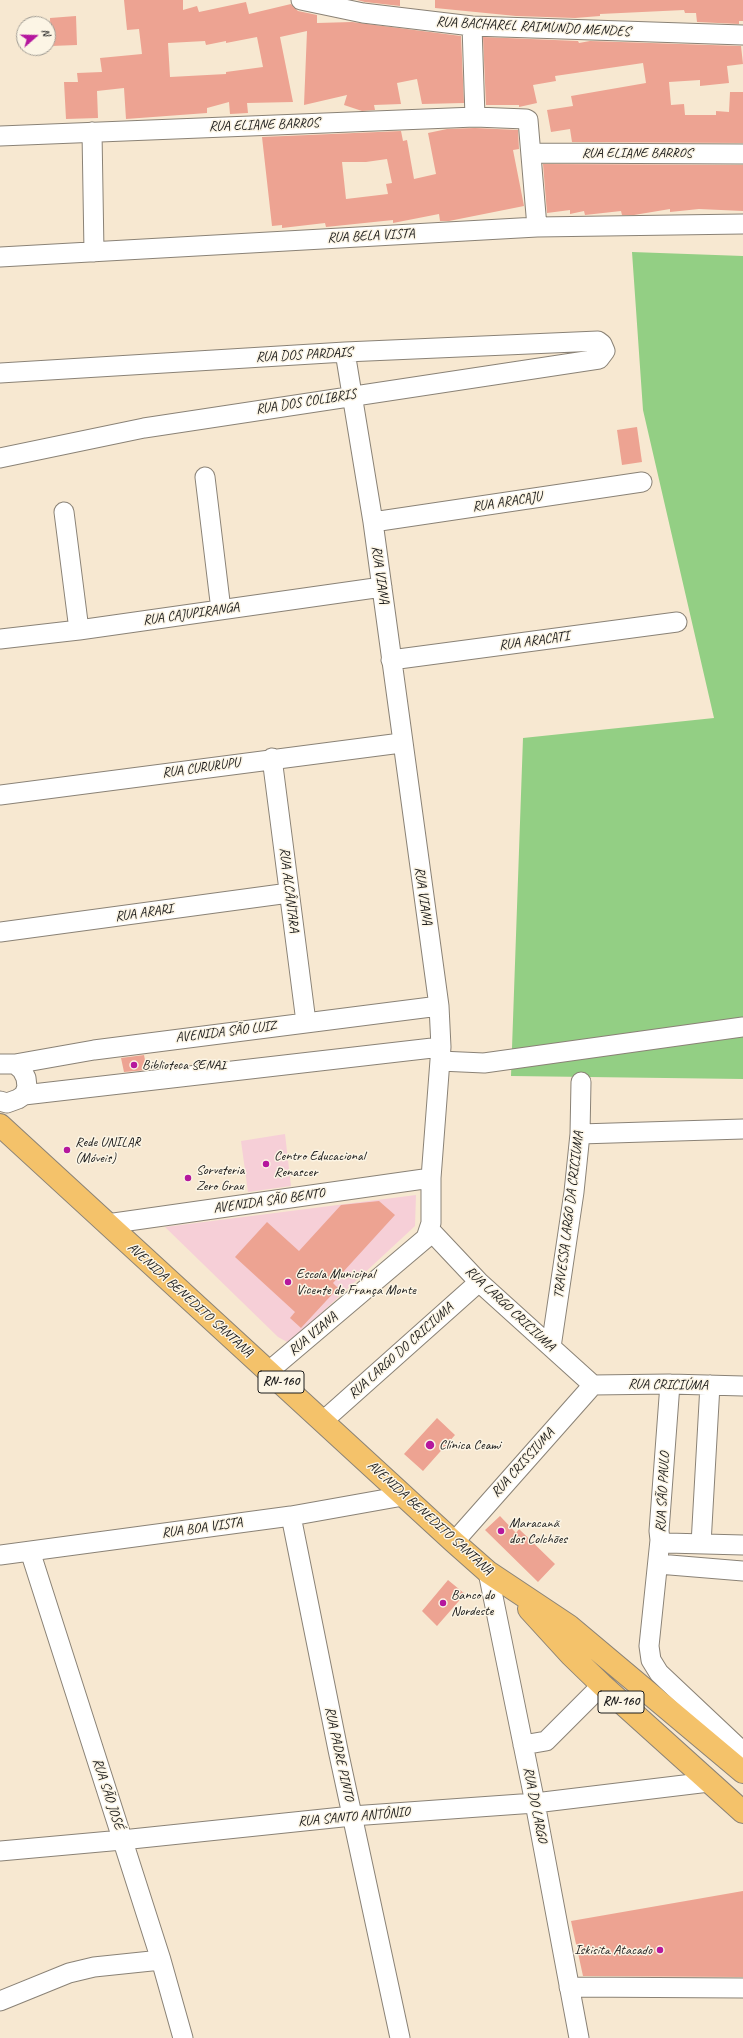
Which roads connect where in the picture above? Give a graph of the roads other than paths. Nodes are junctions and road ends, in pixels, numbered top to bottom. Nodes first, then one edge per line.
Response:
1 (301, 0) edge
2 (472, 26) junction
3 (743, 35) edge
4 (475, 117) junction
5 (92, 132) junction
6 (0, 136) edge
7 (531, 153) junction
8 (743, 154) edge
9 (743, 224) edge
10 (537, 227) junction
11 (94, 252) junction
12 (0, 257) edge
13 (605, 348) joint
14 (345, 352) junction
15 (0, 373) edge
16 (352, 395) junction
17 (0, 458) edge
18 (205, 477) dead end
19 (642, 482) dead end
20 (64, 512) dead end
21 (373, 522) junction
22 (382, 588) junction
23 (221, 610) junction
24 (677, 622) dead end
25 (79, 630) junction
26 (0, 639) edge
27 (391, 660) junction
28 (402, 743) junction
29 (272, 758) junction
30 (0, 795) edge
31 (289, 893) junction
32 (0, 932) edge
33 (439, 1006) junction
34 (306, 1022) junction
35 (743, 1027) edge
36 (440, 1054) junction
37 (7, 1064) edge
38 (581, 1082) dead end
39 (8, 1102) edge
40 (0, 1125) edge
41 (743, 1129) edge
42 (580, 1134) junction
43 (431, 1178) junction
44 (107, 1224) junction
45 (430, 1230) junction
46 (479, 1282) junction
47 (551, 1347) junction
48 (269, 1371) junction
49 (670, 1384) junction
50 (593, 1385) junction
51 (710, 1385) junction
52 (743, 1386) edge
53 (323, 1421) junction
54 (403, 1496) junction
55 (291, 1516) junction
56 (660, 1540) junction
57 (454, 1542) junction
58 (701, 1544) junction
59 (743, 1545) edge
60 (30, 1551) junction
61 (0, 1555) edge
62 (658, 1564) junction
63 (743, 1571) edge
64 (488, 1572) junction
65 (507, 1584) junction
66 (602, 1685) junction
67 (523, 1745) junction
68 (743, 1752) edge
69 (743, 1772) edge
70 (709, 1782) junction
71 (535, 1802) junction
72 (743, 1812) edge
73 (352, 1816) junction
74 (122, 1840) junction
75 (0, 1851) edge
76 (160, 1960) junction
77 (569, 1987) junction
78 (743, 1988) edge
79 (0, 2001) edge
80 (183, 2038) edge
81 (400, 2038) edge
82 (579, 2038) edge

1 - 2 street, RUA BACHAREL RAIMUNDO MENDES
2 - 3 street, RUA BACHAREL RAIMUNDO MENDES
2 - 4 street
4 - 5 street, RUA ELIANE BARROS
4 - 7 street, RUA ELIANE BARROS
5 - 6 street, RUA ELIANE BARROS
5 - 11 street
7 - 8 street, RUA ELIANE BARROS
7 - 10 street
9 - 10 street, RUA BELA VISTA
10 - 11 street, RUA BELA VISTA
11 - 12 street, RUA BELA VISTA
13 - 14 street, RUA DOS PARDAIS
13 - 16 street, RUA DOS COLIBRIS
14 - 15 street, RUA DOS PARDAIS
14 - 16 street, RUA VIANA
16 - 17 street, RUA DOS COLIBRIS
16 - 21 street, RUA VIANA
18 - 23 street
19 - 21 street, RUA ARACAJU
20 - 25 street
21 - 22 street, RUA VIANA
22 - 23 street, RUA CAJUPIRANGA
22 - 27 street, RUA VIANA
23 - 25 street, RUA CAJUPIRANGA
24 - 27 street, RUA ARACATI
25 - 26 street, RUA CAJUPIRANGA
27 - 28 street, RUA VIANA
28 - 29 street, RUA CURURUPU
28 - 33 street, RUA VIANA
29 - 30 street, RUA CURURUPU
29 - 31 street, RUA ALCÂNTARA
31 - 32 street, RUA ARARI
31 - 34 street, RUA ALCÂNTARA
33 - 34 street, AVENIDA SÃO LUIZ
33 - 36 street, RUA VIANA
34 - 37 street, AVENIDA SÃO LUIZ
35 - 36 street
36 - 39 street
36 - 43 street, RUA VIANA
37 - 39 street
38 - 42 street, TRAVESSA LARGO DA CRICIUMA
40 - 44 main road, AVENIDA BENEDITO SANTANA / RN-160
41 - 42 street
42 - 47 street, TRAVESSA LARGO DA CRICIUMA
43 - 44 street, AVENIDA SÃO BENTO
43 - 45 street, RUA VIANA
44 - 48 main road, AVENIDA BENEDITO SANTANA / RN-160
45 - 46 street, RUA LARGO CRICIUMA
45 - 48 street, RUA VIANA
46 - 47 street, RUA LARGO CRICIUMA
46 - 53 street, RUA LARGO DO CRICIUMA
47 - 50 street, RUA LARGO CRICIUMA
48 - 53 main road, AVENIDA BENEDITO SANTANA / RN-160
49 - 50 street, RUA CRICIÚMA
49 - 51 street, RUA CRICIÚMA
49 - 56 street, RUA SÃO PAULO
50 - 57 street, RUA CRISSIUMA
51 - 52 street, RUA CRICIÚMA
51 - 58 street
53 - 54 main road, AVENIDA BENEDITO SANTANA / RN-160
54 - 55 street, RUA BOA VISTA
54 - 57 main road, AVENIDA BENEDITO SANTANA / RN-160
55 - 60 street, RUA BOA VISTA
55 - 73 street, RUA PADRE PINTO
56 - 58 street, RUA SÃO PAULO
56 - 62 street
57 - 64 main road, AVENIDA BENEDITO SANTANA / RN-160
58 - 59 street, RUA SÃO PAULO
60 - 61 street, RUA BOA VISTA
60 - 74 street, RUA SÃO JOSÉ
62 - 63 street
62 - 68 street
64 - 65 main road, AVENIDA BENEDITO SANTANA / RN-160
64 - 67 street, RUA DO LARGO
65 - 66 main road, AVENIDA BENEDITO SANTANA / RN-160
65 - 69 main road, AVENIDA BENEDITO SANTANA / RN-160
66 - 67 street
66 - 70 main road, AVENIDA BENEDITO SANTANA / RN-160
67 - 71 street, RUA DO LARGO
70 - 71 street, RUA SANTO ANTÔNIO
70 - 72 main road, AVENIDA BENEDITO SANTANA / RN-160
71 - 73 street, RUA SANTO ANTÔNIO
71 - 77 street, RUA DO LARGO
73 - 74 street, RUA SANTO ANTÔNIO
73 - 81 street, RUA PADRE PINTO
74 - 75 street, RUA SANTO ANTÔNIO
74 - 76 street, RUA SÃO JOSÉ
76 - 79 street
76 - 80 street, RUA SÃO JOSÉ
77 - 78 street
77 - 82 street, RUA DO LARGO

